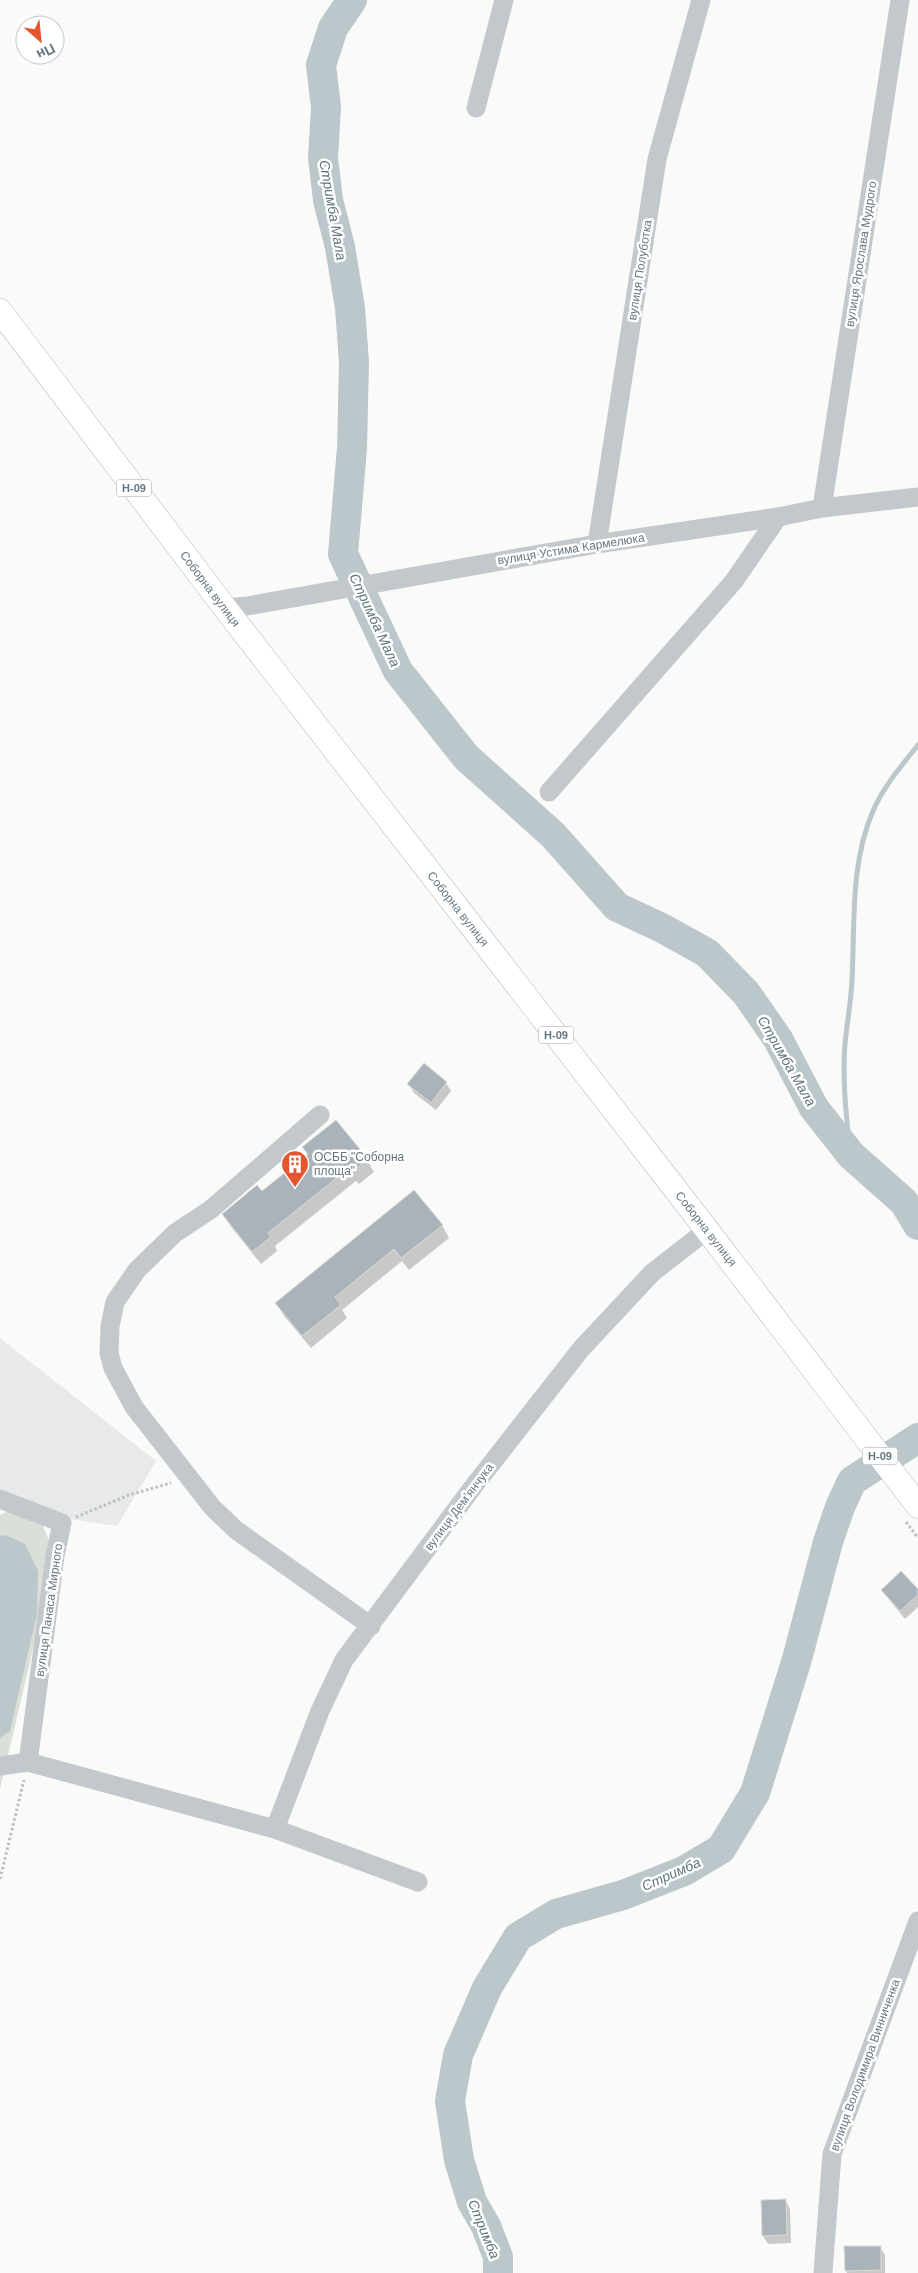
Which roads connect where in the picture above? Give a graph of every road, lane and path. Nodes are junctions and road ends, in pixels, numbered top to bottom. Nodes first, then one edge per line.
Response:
1 (504, 0) edge
2 (701, 0) edge
3 (900, 0) edge
4 (476, 108) dead end
5 (0, 311) edge
6 (918, 498) edge
7 (822, 508) junction
8 (778, 517) junction
9 (597, 544) junction
10 (225, 608) junction
11 (549, 792) dead end
12 (320, 1116) dead end
13 (707, 1230) junction
14 (189, 1478) junction
15 (0, 1499) edge
16 (918, 1506) edge
17 (62, 1523) junction
18 (372, 1626) junction
19 (28, 1762) junction
20 (0, 1766) edge
21 (275, 1829) junction
22 (0, 1879) edge
23 (418, 1882) dead end
24 (918, 1921) edge
25 (823, 2273) edge

1 - 4 street
2 - 9 street, вулиця Полуботка
3 - 7 street, вулиця Ярослава Мудрого
5 - 10 main road, Соборна вулиця / Н-09
6 - 7 street, вулиця Устима Кармелюка
7 - 8 street, вулиця Устима Кармелюка
8 - 9 street, вулиця Устима Кармелюка
8 - 11 street
9 - 10 street, вулиця Устима Кармелюка
10 - 13 main road, Соборна вулиця / Н-09
12 - 14 street
13 - 16 main road, Соборна вулиця / Н-09
13 - 18 street, вулиця Демʼянчука
14 - 17 path
14 - 18 street
15 - 17 street
17 - 19 street, вулиця Панаса Мирного
18 - 21 street, вулиця Демʼянчука
19 - 20 street
19 - 21 street
19 - 22 path
21 - 23 street
24 - 25 street, вулиця Володимира Винниченка

